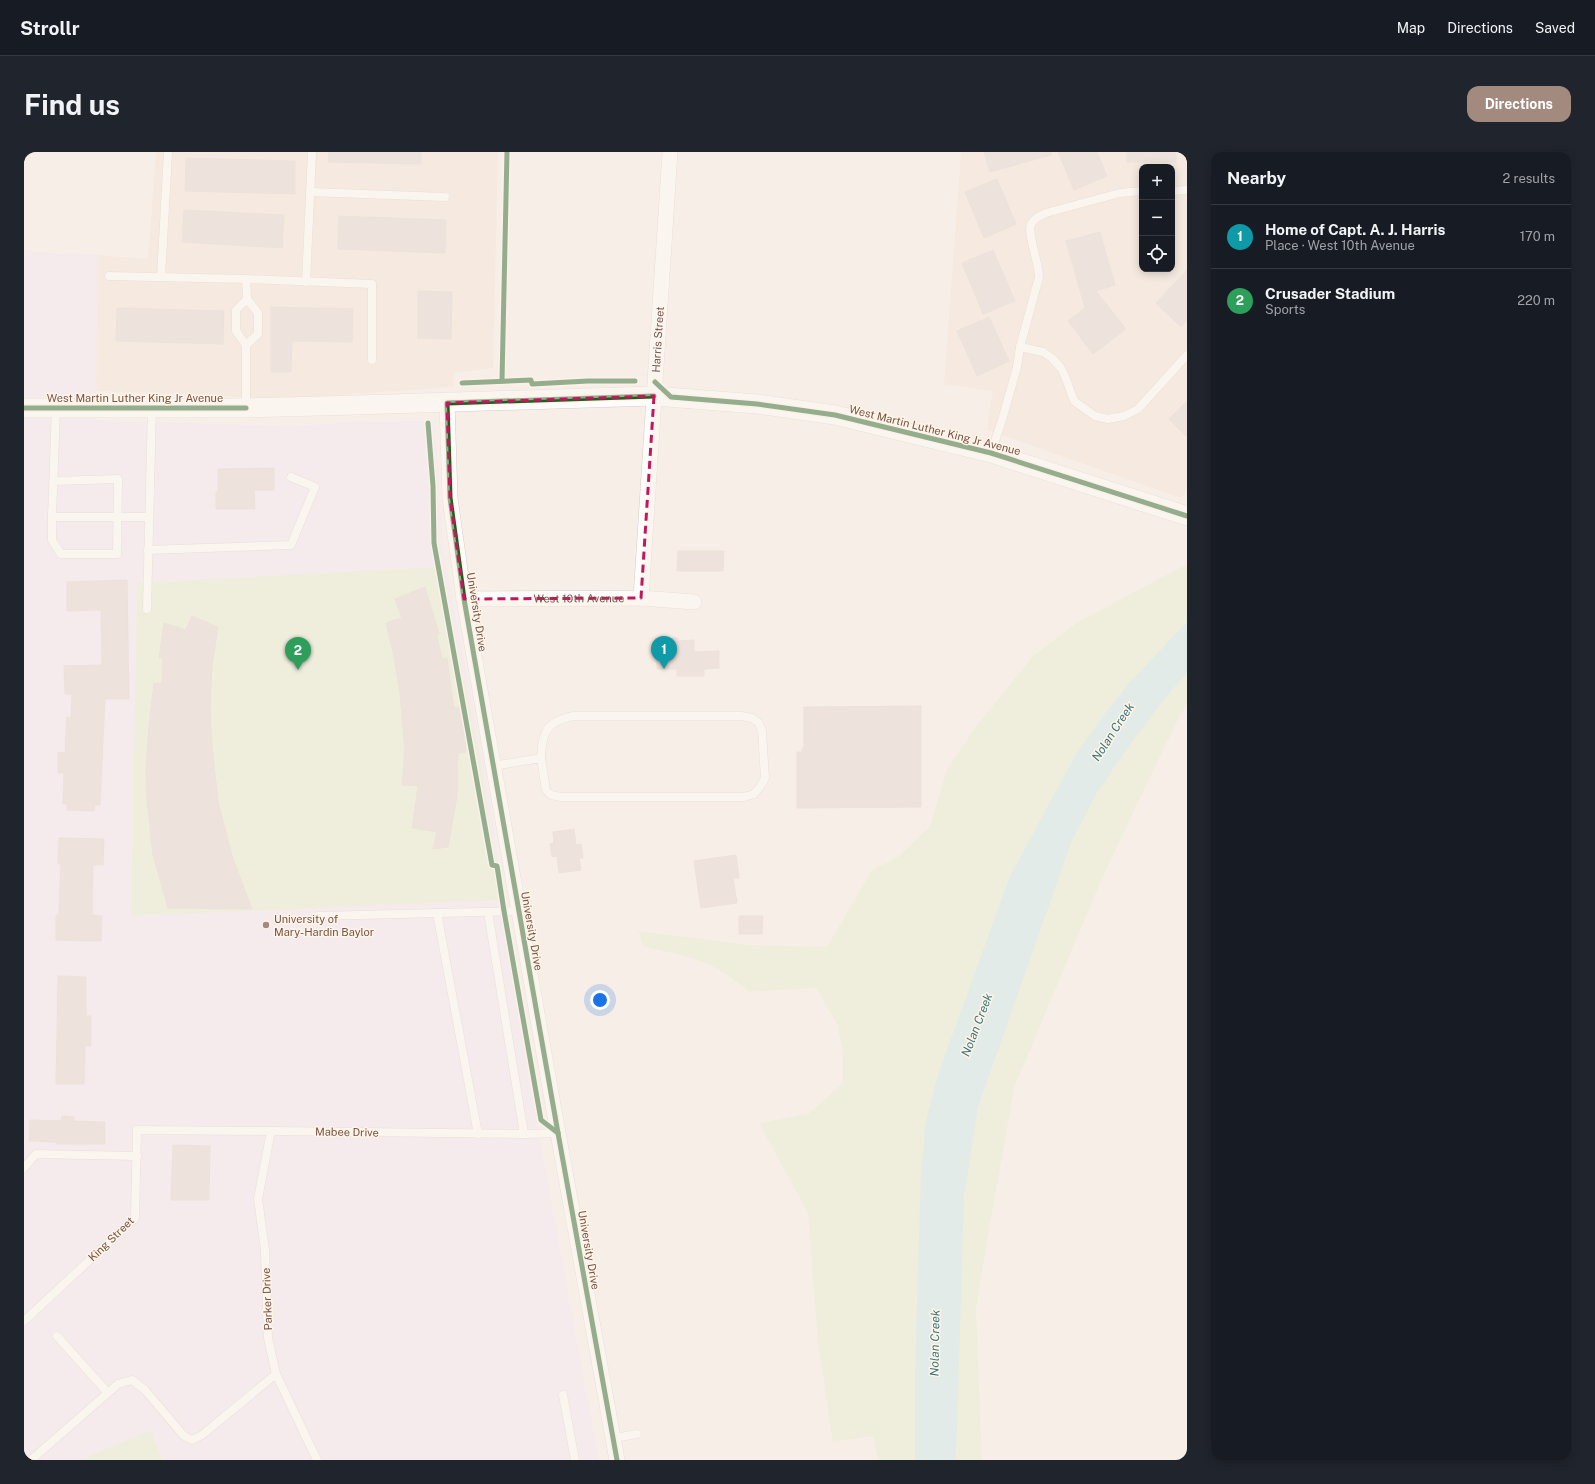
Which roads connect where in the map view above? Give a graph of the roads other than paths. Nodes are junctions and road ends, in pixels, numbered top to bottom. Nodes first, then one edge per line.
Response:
1 (168, 152) edge
2 (312, 152) edge
3 (670, 152) edge
4 (1175, 190) edge
5 (1187, 190) edge
6 (1139, 191) edge
7 (310, 192) junction
8 (445, 197) dead end
9 (109, 276) dead end
10 (160, 277) junction
11 (246, 279) junction
12 (306, 282) junction
13 (247, 299) junction
14 (246, 345) junction
15 (1020, 347) junction
16 (1187, 355) edge
17 (372, 360) dead end
18 (654, 396) junction
19 (447, 403) junction
20 (24, 408) edge
21 (56, 408) junction
22 (152, 408) junction
23 (246, 408) junction
24 (991, 453) junction
25 (291, 477) dead end
26 (54, 481) junction
27 (1181, 514) edge
28 (52, 517) junction
29 (117, 517) junction
30 (149, 517) junction
31 (148, 550) junction
32 (640, 598) junction
33 (464, 599) junction
34 (694, 602) dead end
35 (147, 609) dead end
36 (541, 758) junction
37 (493, 766) junction
38 (518, 911) junction
39 (488, 912) junction
40 (437, 913) junction
41 (318, 916) dead end
42 (137, 1130) joint
43 (271, 1131) junction
44 (558, 1133) junction
45 (478, 1134) junction
46 (524, 1134) junction
47 (136, 1156) junction
48 (24, 1168) edge
49 (24, 1321) edge
50 (57, 1336) dead end
51 (276, 1374) junction
52 (108, 1393) junction
53 (563, 1395) dead end
54 (637, 1434) dead end
55 (614, 1438) junction
56 (31, 1460) edge
57 (316, 1460) edge
58 (576, 1460) edge
59 (618, 1460) edge

1 - 10 lane
2 - 7 lane
3 - 18 street, Harris Street
4 - 5 lane
6 - 15 lane
7 - 8 lane
7 - 12 lane
9 - 10 lane
10 - 11 lane
11 - 12 lane
11 - 13 lane
12 - 17 lane
13 - 14 lane
13 - 14 lane
14 - 23 lane
15 - 16 lane
15 - 24 lane
18 - 19 street, West Martin Luther King Jr Avenue
18 - 24 street, West Martin Luther King Jr Avenue
18 - 32 street, Harris Street
19 - 23 street, West Martin Luther King Jr Avenue
19 - 33 street, University Drive
20 - 21 street, West Martin Luther King Jr Avenue
21 - 22 street, West Martin Luther King Jr Avenue
21 - 26 lane
22 - 23 street, West Martin Luther King Jr Avenue
22 - 30 lane
24 - 27 street, West Martin Luther King Jr Avenue
25 - 31 lane
26 - 28 lane
26 - 29 lane
28 - 29 lane
28 - 29 lane
29 - 30 lane
30 - 31 lane
31 - 35 lane
32 - 33 street, West 10th Avenue
32 - 34 street, West 10th Avenue
33 - 37 street, University Drive
36 - 36 lane
36 - 37 lane
37 - 38 street, University Drive
38 - 39 lane
38 - 44 street, University Drive
39 - 40 lane
39 - 46 lane
40 - 41 lane
40 - 45 lane
42 - 43 lane, Mabee Drive
42 - 47 lane, King Street
43 - 45 lane, Mabee Drive
43 - 51 lane, Parker Drive
44 - 46 lane, Mabee Drive
44 - 55 street, University Drive
45 - 46 lane, Mabee Drive
47 - 48 lane
47 - 49 lane, King Street
50 - 52 lane
51 - 52 lane
51 - 57 lane, Parker Drive
52 - 56 lane
53 - 58 lane
54 - 55 lane
55 - 59 street, University Drive

